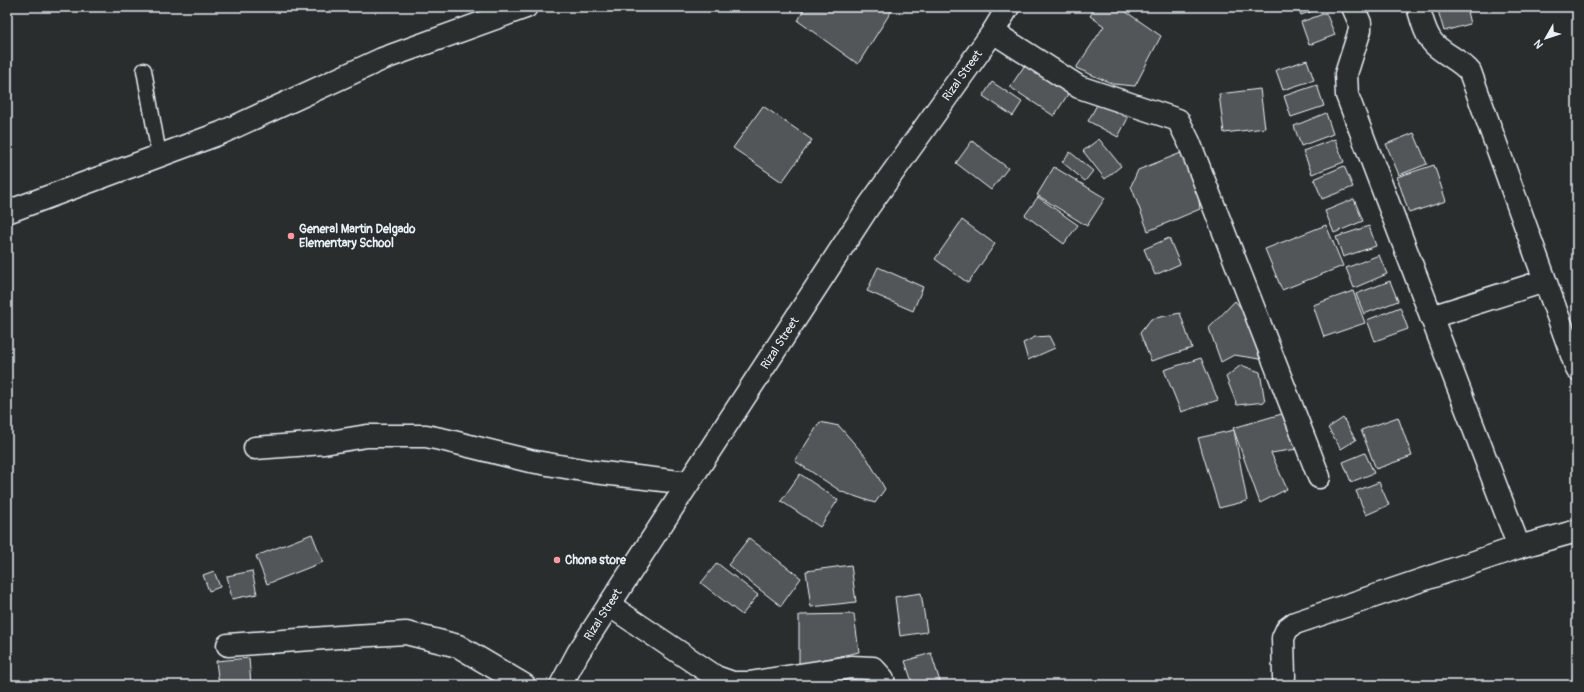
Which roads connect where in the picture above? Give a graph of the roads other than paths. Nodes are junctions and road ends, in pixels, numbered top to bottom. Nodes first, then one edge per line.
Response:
1 (526, 7) edge
2 (1008, 7) edge
3 (1353, 7) edge
4 (1418, 7) edge
5 (993, 32) junction
6 (144, 70) dead end
7 (159, 155) junction
8 (7, 212) edge
9 (1545, 281) junction
10 (1431, 317) junction
11 (1570, 329) edge
12 (1577, 369) edge
13 (255, 448) dead end
14 (1319, 477) dead end
15 (688, 483) junction
16 (1577, 531) edge
17 (1519, 547) junction
18 (609, 605) junction
19 (228, 645) dead end
20 (1284, 682) edge
21 (524, 685) edge
22 (561, 685) edge
23 (884, 685) edge

1 - 7 street
2 - 5 street, Rizal Street
3 - 10 street
4 - 9 street
5 - 14 street
5 - 15 street, Rizal Street
6 - 7 lane
7 - 8 street
9 - 10 street
9 - 11 street
10 - 17 street
11 - 12 street
13 - 15 street
15 - 18 street, Rizal Street
16 - 17 street
17 - 20 street
18 - 22 street, Rizal Street
18 - 23 street
19 - 21 street

